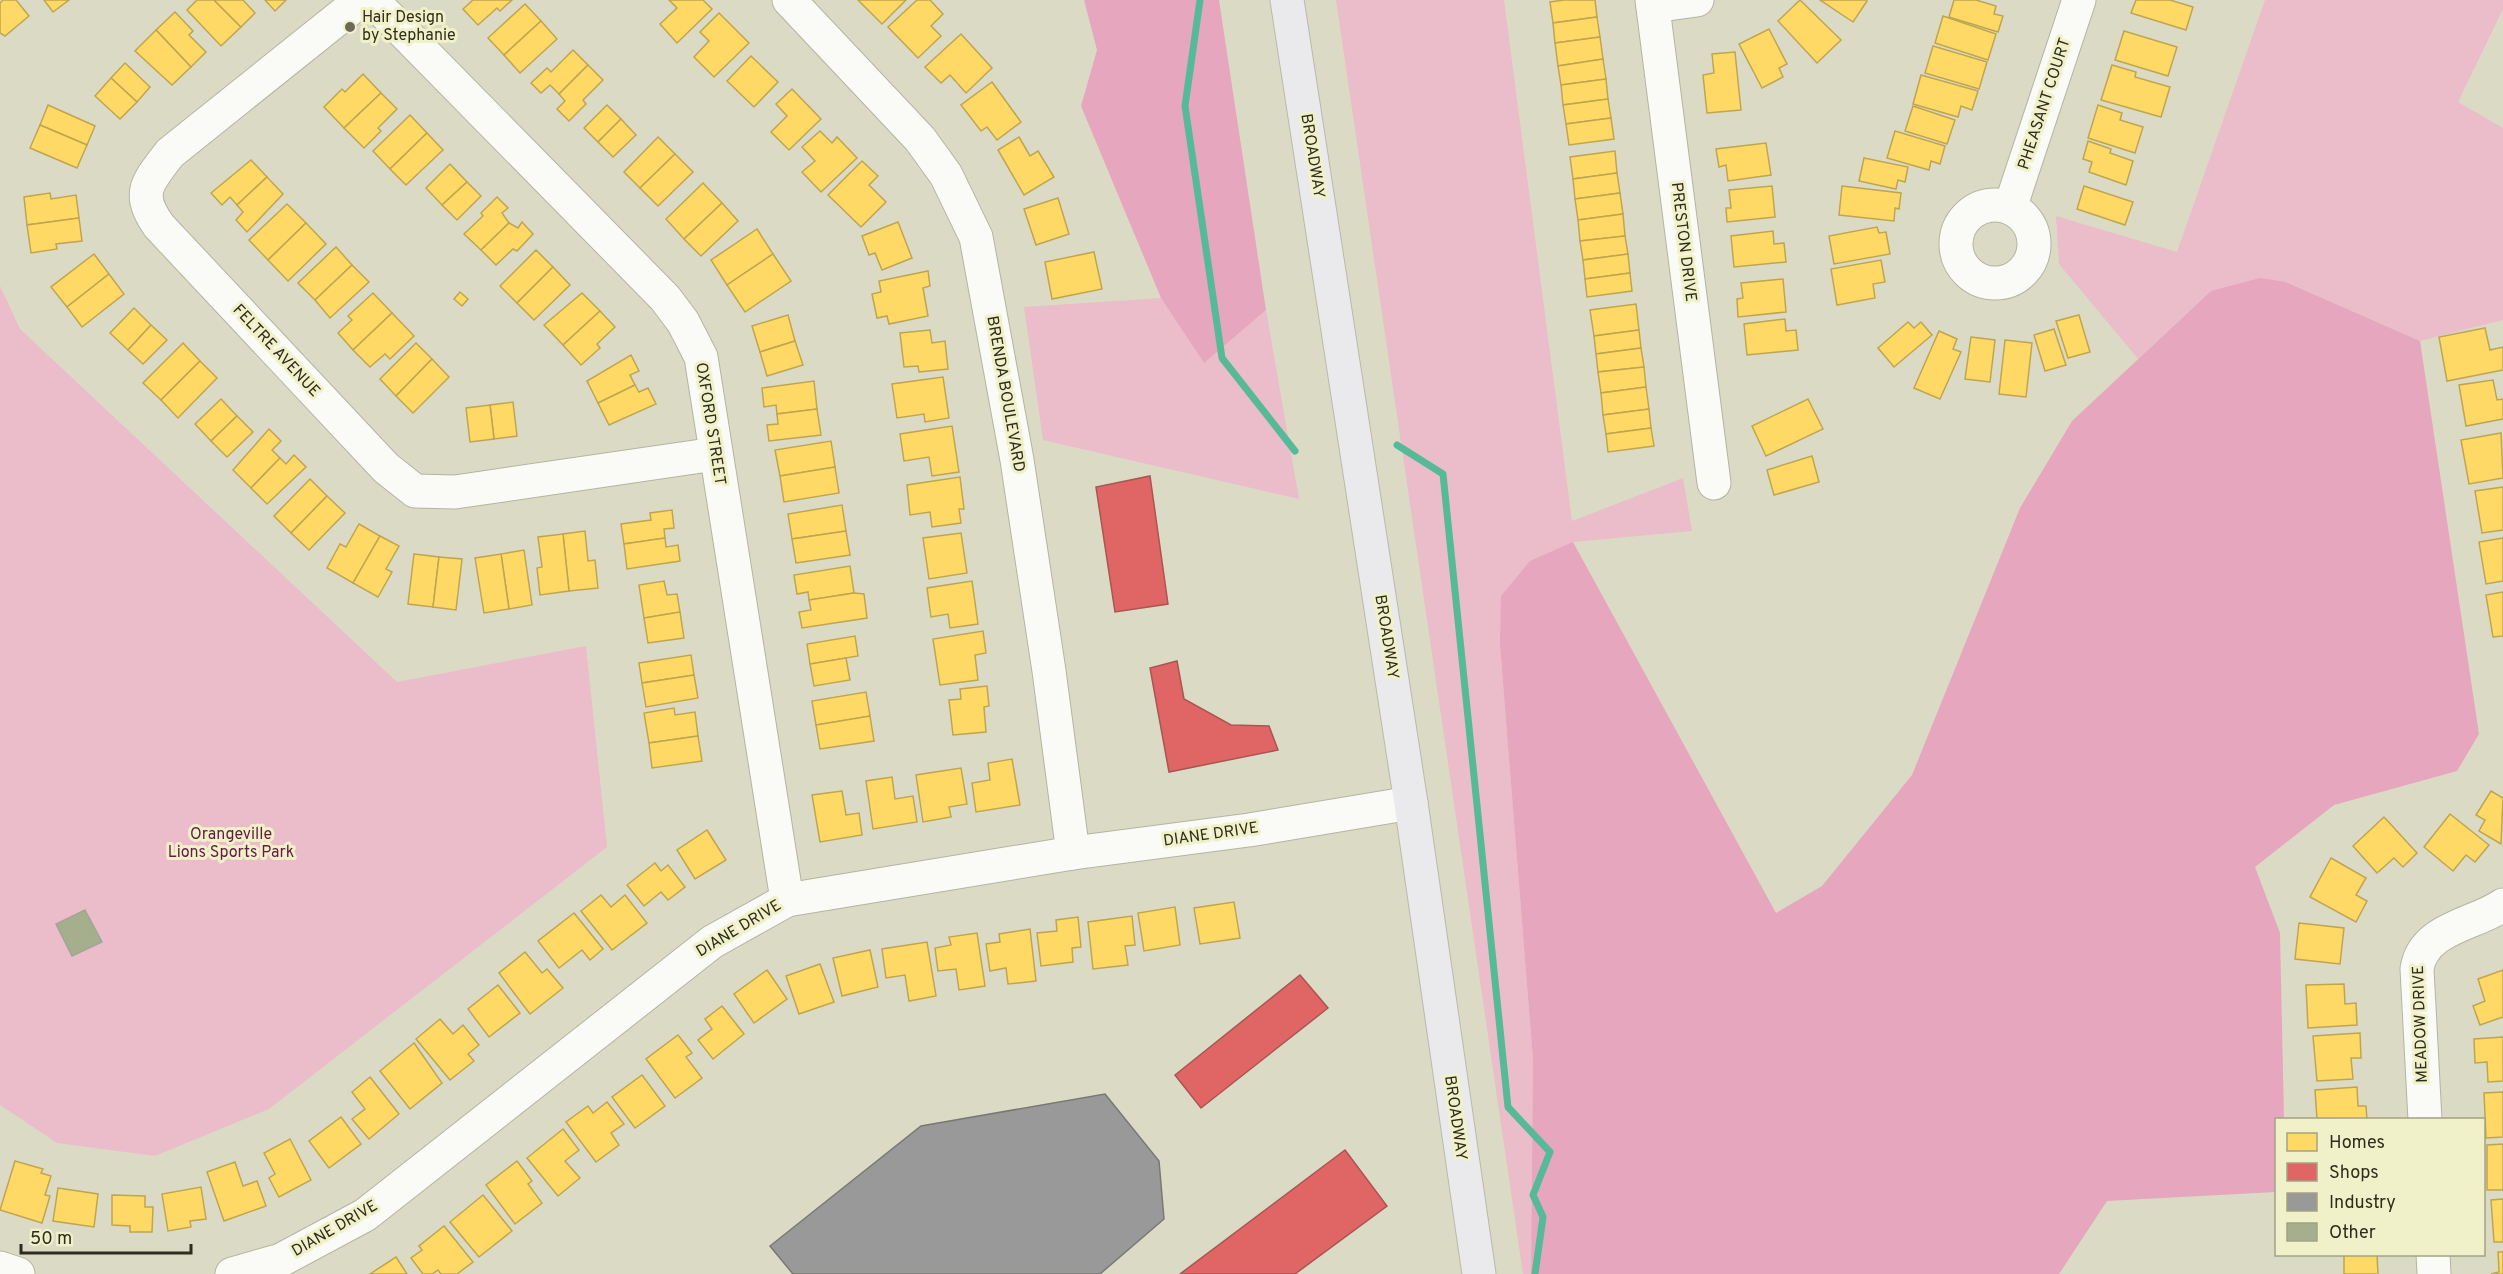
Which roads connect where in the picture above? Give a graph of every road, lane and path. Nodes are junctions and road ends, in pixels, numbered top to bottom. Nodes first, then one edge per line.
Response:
1 (361, 0) edge
2 (372, 0) edge
3 (789, 0) edge
4 (1287, 0) edge
5 (1697, 0) edge
6 (2079, 0) edge
7 (1653, 3) edge
8 (2010, 208) dead end
9 (715, 454) junction
10 (1714, 483) dead end
11 (1411, 803) junction
12 (1073, 853) junction
13 (787, 900) junction
14 (2503, 905) edge
15 (2426, 1118) edge
16 (2433, 1256) edge
17 (0, 1268) edge
18 (18, 1274) edge
19 (232, 1274) edge
20 (1479, 1274) edge
21 (2434, 1274) edge

1 - 9 street, FELTRE AVENUE
2 - 9 street, OXFORD STREET
3 - 12 street, BRENDA BOULEVARD
4 - 11 main road, BROADWAY
5 - 7 street
6 - 8 street, PHEASANT COURT
7 - 10 street, PRESTON DRIVE
9 - 13 street, OXFORD STREET
11 - 12 street, DIANE DRIVE
11 - 20 main road, BROADWAY
12 - 13 street, DIANE DRIVE
13 - 19 street, DIANE DRIVE
14 - 15 street, MEADOW DRIVE
16 - 21 street
17 - 18 street

